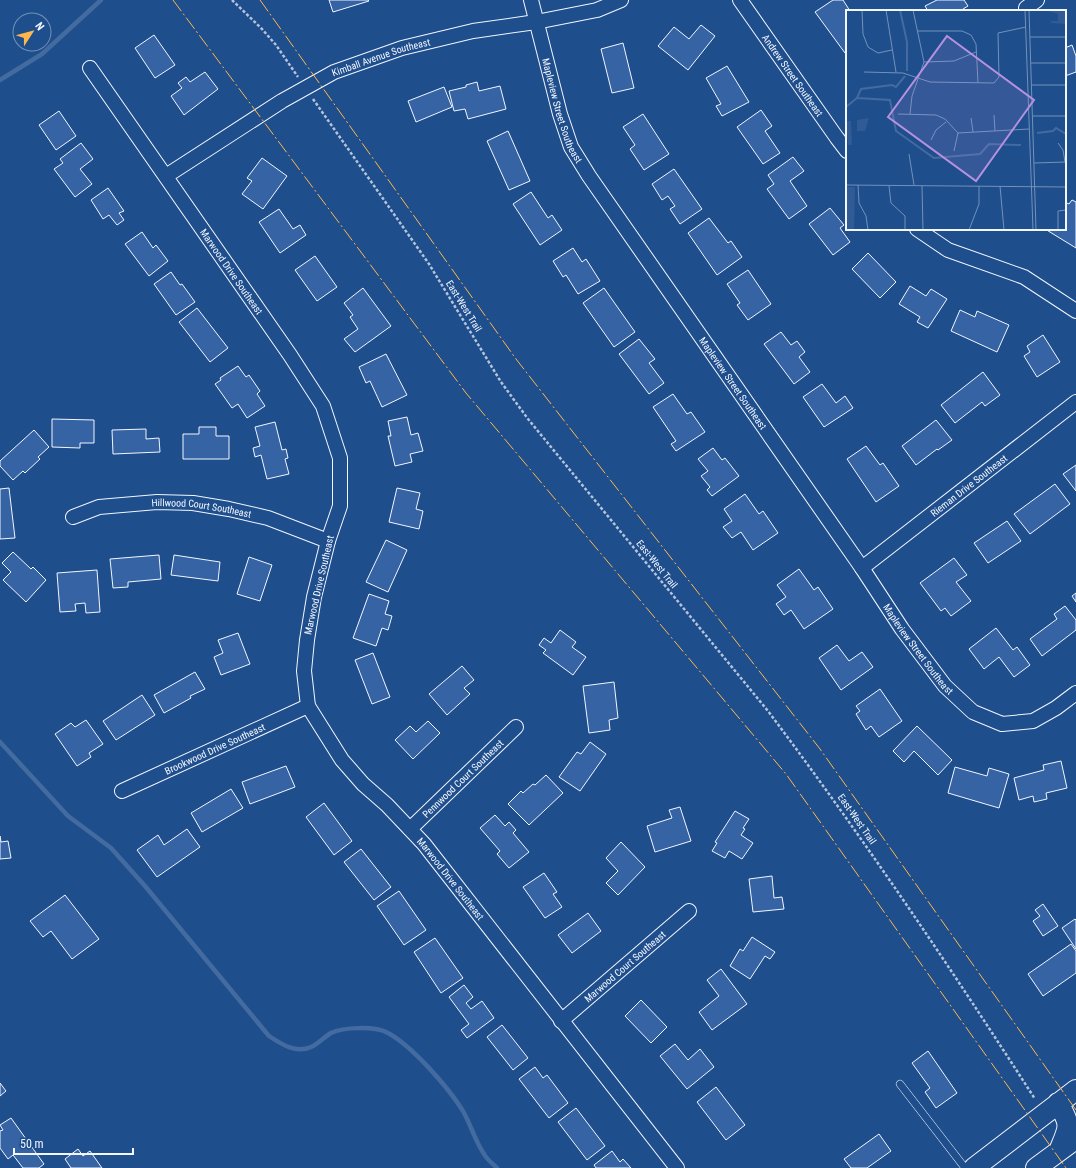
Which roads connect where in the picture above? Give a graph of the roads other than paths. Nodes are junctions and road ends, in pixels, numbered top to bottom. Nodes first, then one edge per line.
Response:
1 (532, 0) edge
2 (621, 0) edge
3 (740, 0) edge
4 (536, 22) junction
5 (90, 68) dead end
6 (846, 150) edge
7 (166, 176) junction
8 (918, 230) edge
9 (1076, 311) edge
10 (1076, 402) edge
11 (73, 517) dead end
12 (328, 541) junction
13 (862, 568) junction
14 (1076, 693) edge
15 (308, 706) junction
16 (516, 727) dead end
17 (122, 791) dead end
18 (410, 830) junction
19 (689, 911) dead end
20 (561, 1021) junction
21 (900, 1084) dead end
22 (1076, 1090) edge
23 (1058, 1103) junction
24 (1076, 1138) edge
25 (1059, 1151) junction
26 (677, 1168) edge
27 (965, 1168) edge
28 (974, 1168) edge
29 (1036, 1168) edge

1 - 4 street, Mapleview Street Southeast
2 - 4 street, Kimball Avenue Southeast
3 - 6 street, Andrew Street Southeast
4 - 7 street, Kimball Avenue Southeast
4 - 13 street, Mapleview Street Southeast
5 - 7 street, Marwood Drive Southeast
7 - 12 street, Marwood Drive Southeast
8 - 9 street
10 - 13 street, Rieman Drive Southeast
11 - 12 street, Hillwood Court Southeast
12 - 15 street, Marwood Drive Southeast
13 - 14 street, Mapleview Street Southeast
15 - 17 street, Brookwood Drive Southeast
15 - 18 street, Marwood Drive Southeast
16 - 18 street, Pennwood Court Southeast
18 - 20 street, Marwood Drive Southeast
19 - 20 street, Marwood Court Southeast
20 - 26 street, Marwood Drive Southeast
21 - 27 lane
22 - 23 main road
23 - 25 main road
23 - 28 main road
24 - 25 main road
25 - 29 main road

